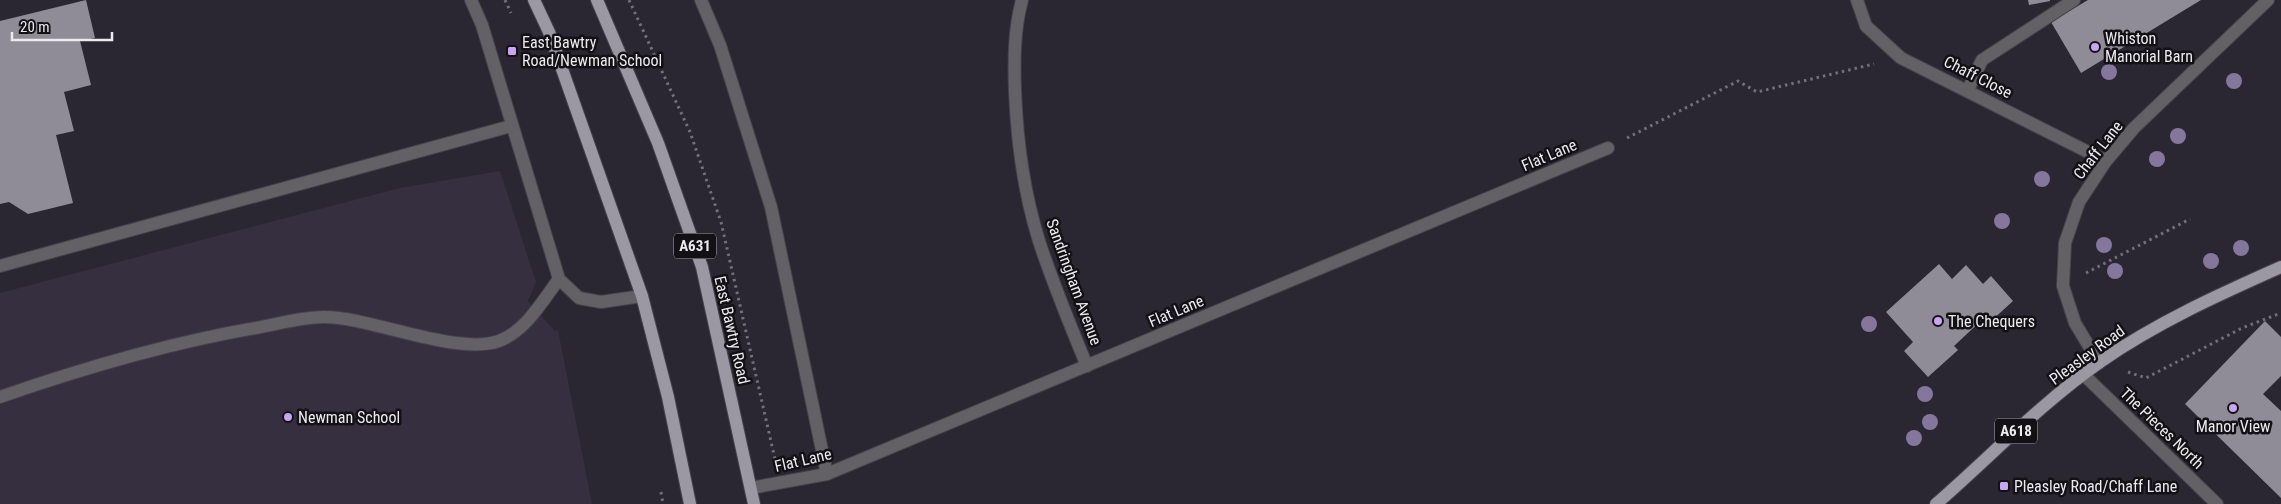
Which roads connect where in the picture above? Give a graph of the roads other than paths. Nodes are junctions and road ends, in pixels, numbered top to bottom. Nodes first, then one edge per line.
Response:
1 (471, 0) edge
2 (534, 0) edge
3 (597, 0) edge
4 (702, 0) edge
5 (1022, 0) edge
6 (1857, 0) edge
7 (2074, 0) edge
8 (2268, 0) edge
9 (1968, 90) junction
10 (511, 126) junction
11 (1608, 148) road end
12 (2106, 161) junction
13 (0, 266) edge
14 (2281, 267) edge
15 (560, 279) junction
16 (642, 296) junction
17 (2099, 363) junction
18 (1087, 366) junction
19 (2084, 375) junction
20 (0, 397) edge
21 (827, 474) junction
22 (751, 488) junction
23 (690, 504) edge
24 (754, 504) edge
25 (1936, 504) edge
26 (2217, 504) edge

1 - 10 street
2 - 16 main road
3 - 22 main road, East Bawtry Road / A631
4 - 21 street
5 - 18 street, Sandringham Avenue
6 - 9 street, Chaff Close
7 - 9 street
8 - 12 street, Chaff Lane
9 - 12 street, Chaff Close
10 - 13 street
10 - 15 street
11 - 18 street, Flat Lane
12 - 17 street, Chaff Lane
14 - 17 main road, Pleasley Road / A618
15 - 16 street
15 - 20 street
16 - 23 main road
17 - 19 main road, Pleasley Road / A618
18 - 21 street, Flat Lane
19 - 25 main road, Pleasley Road / A618
19 - 26 street, The Pieces North
21 - 22 street, Flat Lane
22 - 24 main road, East Bawtry Road / A631

